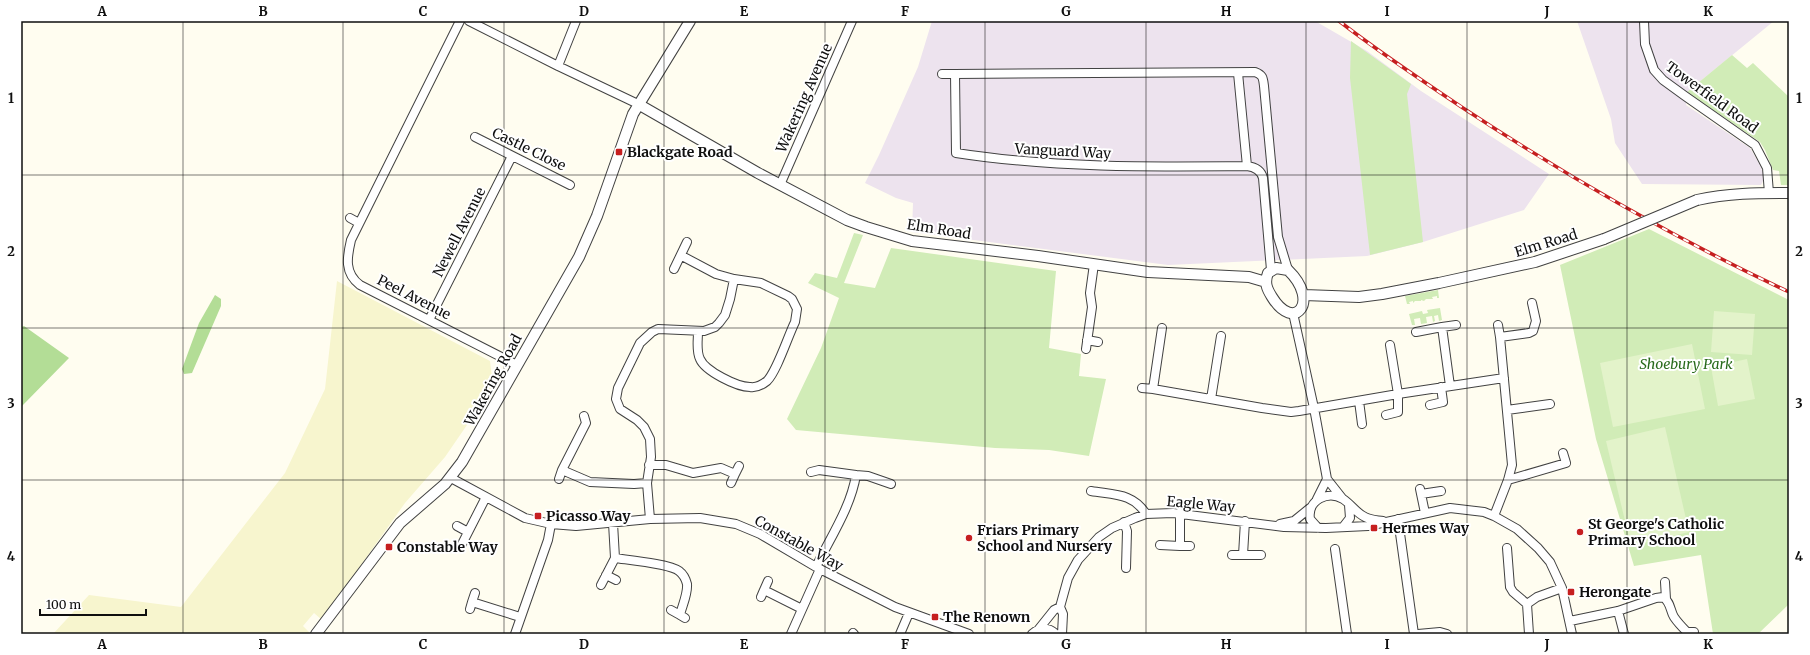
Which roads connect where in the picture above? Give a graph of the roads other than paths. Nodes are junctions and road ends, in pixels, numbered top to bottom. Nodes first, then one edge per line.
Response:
1 (460, 21) edge
2 (469, 21) edge
3 (576, 21) edge
4 (690, 21) edge
5 (852, 21) edge
6 (1644, 21) edge
7 (558, 66) junction
8 (1238, 73) junction
9 (942, 74) dead end
10 (955, 74) junction
11 (638, 104) junction
12 (475, 138) dead end
13 (512, 156) junction
14 (1247, 166) junction
15 (570, 185) dead end
16 (780, 185) junction
17 (1264, 192) junction
18 (1274, 192) junction
19 (1769, 193) junction
20 (1789, 193) edge
21 (350, 218) dead end
22 (359, 223) junction
23 (687, 242) dead end
24 (682, 256) junction
25 (1094, 264) junction
26 (674, 269) dead end
27 (1271, 270) junction
28 (1288, 270) junction
29 (734, 279) junction
30 (1266, 282) junction
31 (1304, 295) junction
32 (1532, 303) dead end
33 (1293, 313) junction
34 (429, 320) junction
35 (1456, 325) dead end
36 (1498, 325) dead end
37 (1442, 327) junction
38 (1162, 328) dead end
39 (698, 332) junction
40 (1416, 332) dead end
41 (1221, 336) dead end
42 (1500, 337) junction
43 (1087, 340) junction
44 (1098, 342) dead end
45 (1390, 345) dead end
46 (1086, 349) dead end
47 (517, 364) junction
48 (1504, 378) junction
49 (1450, 386) junction
50 (1441, 387) junction
51 (1142, 388) dead end
52 (1153, 389) junction
53 (1398, 394) junction
54 (1211, 399) junction
55 (1359, 401) junction
56 (1550, 404) dead end
57 (1430, 405) dead end
58 (1314, 408) junction
59 (1507, 410) junction
60 (1386, 415) dead end
61 (584, 416) dead end
62 (1362, 424) dead end
63 (1563, 453) dead end
64 (649, 465) junction
65 (739, 466) dead end
66 (562, 470) junction
67 (811, 472) dead end
68 (735, 474) junction
69 (856, 475) junction
70 (450, 478) junction
71 (559, 479) dead end
72 (1328, 479) junction
73 (1508, 480) junction
74 (647, 483) junction
75 (731, 483) dead end
76 (891, 484) dead end
77 (1091, 491) dead end
78 (1441, 491) dead end
79 (486, 497) junction
80 (1342, 498) junction
81 (1317, 499) junction
82 (1350, 505) junction
83 (1310, 508) junction
84 (1180, 513) junction
85 (1424, 513) junction
86 (1146, 514) junction
87 (1494, 516) junction
88 (650, 519) junction
89 (1398, 519) junction
90 (1244, 521) junction
91 (1124, 522) junction
92 (1386, 522) junction
93 (613, 523) junction
94 (551, 524) junction
95 (1267, 524) junction
96 (457, 526) dead end
97 (1343, 527) junction
98 (1318, 528) junction
99 (468, 532) junction
100 (1160, 545) dead end
101 (461, 546) dead end
102 (1180, 546) junction
103 (1190, 546) dead end
104 (1507, 548) dead end
105 (1335, 549) dead end
106 (1232, 555) dead end
107 (1243, 555) junction
108 (1261, 555) dead end
109 (615, 558) junction
110 (818, 568) junction
111 (1126, 568) dead end
112 (606, 575) junction
113 (616, 580) dead end
114 (768, 581) dead end
115 (1665, 582) dead end
116 (601, 585) dead end
117 (1562, 588) junction
118 (475, 593) dead end
119 (1666, 599) junction
120 (1527, 604) junction
121 (1060, 607) junction
122 (802, 609) junction
123 (671, 610) dead end
124 (1618, 610) junction
125 (909, 613) junction
126 (520, 617) junction
127 (1570, 621) junction
128 (1035, 632) edge
129 (1689, 633) edge
130 (316, 634) edge
131 (515, 634) edge
132 (791, 634) edge
133 (900, 634) edge
134 (969, 634) edge
135 (1056, 634) edge
136 (1062, 634) edge
137 (1347, 634) edge
138 (1414, 634) edge
139 (1418, 634) edge
140 (1447, 634) edge
141 (1530, 634) edge
142 (1572, 634) edge
143 (1624, 634) edge

1 - 22 street, Peel Avenue
2 - 7 street
3 - 7 street
4 - 11 street, Wakering Road
5 - 16 street, Wakering Avenue
6 - 19 street, Towerfield Road
7 - 11 street
8 - 10 street
8 - 14 street
8 - 18 street
9 - 10 street
10 - 14 street, Vanguard Way
11 - 16 street, Elm Road
11 - 47 street, Wakering Road
12 - 13 street, Castle Close
13 - 15 street, Castle Close
13 - 34 street, Newell Avenue
14 - 17 street
16 - 25 street, Elm Road
17 - 18 street
17 - 27 street
18 - 28 street
19 - 20 street, Elm Road
19 - 31 street, Elm Road, bridge
21 - 22 street
22 - 34 street, Peel Avenue
23 - 24 street
24 - 26 street
24 - 29 street
25 - 30 street, Elm Road
25 - 43 street
27 - 28 street
27 - 30 street
28 - 31 street
29 - 39 street
29 - 39 street
30 - 33 street
31 - 33 street
32 - 42 street
33 - 58 street
34 - 47 street, Peel Avenue
35 - 37 street
36 - 42 street
37 - 40 street
37 - 49 street
38 - 52 street
39 - 64 street
41 - 54 street
42 - 48 street
43 - 44 street
43 - 46 street
45 - 53 street
47 - 70 street, Wakering Road
48 - 49 street
48 - 59 street
49 - 50 street
50 - 53 street
50 - 57 street
51 - 52 street
52 - 54 street
53 - 55 street
53 - 60 street
54 - 58 street
55 - 58 street
55 - 62 street
56 - 59 street
58 - 72 street
59 - 73 street
61 - 66 street
63 - 73 street
64 - 68 street
64 - 74 street
65 - 68 street
66 - 71 street
66 - 74 street
67 - 69 street
68 - 75 street
69 - 76 street
69 - 110 street
70 - 79 street, Constable Way
70 - 130 street, Wakering Road
72 - 80 street
72 - 81 street
73 - 87 street
74 - 88 street
77 - 86 street
78 - 85 street
79 - 94 street, Constable Way
79 - 99 street
80 - 81 street
80 - 82 street
81 - 83 street
82 - 92 street
82 - 97 street
83 - 95 street, Eagle Way
83 - 98 street
84 - 86 street, Eagle Way
84 - 90 street, Eagle Way
84 - 102 street
85 - 87 street
85 - 89 street
86 - 91 street, Eagle Way
87 - 117 street
88 - 93 street, Constable Way
88 - 110 street, Constable Way
89 - 92 street
89 - 138 street
90 - 95 street, Eagle Way
90 - 107 street
91 - 111 street
91 - 121 street, Eagle Way
92 - 97 street
93 - 94 street, Constable Way
93 - 109 street
94 - 126 street
95 - 98 street, Eagle Way
96 - 99 street
97 - 98 street
99 - 101 street
100 - 102 street
102 - 103 street
104 - 120 street
105 - 137 street
106 - 107 street
107 - 108 street
109 - 112 street
109 - 123 street
110 - 122 street
110 - 125 street, Constable Way
112 - 113 street
112 - 116 street
114 - 122 street
115 - 119 street
117 - 120 street
117 - 127 street
118 - 126 street
119 - 124 street
119 - 129 street
120 - 141 street
121 - 128 street
121 - 136 street, Eagle Way
122 - 132 street
124 - 127 street
124 - 143 street
125 - 133 street
125 - 134 street, Constable Way
126 - 131 street
127 - 142 street
128 - 135 street
139 - 140 street

